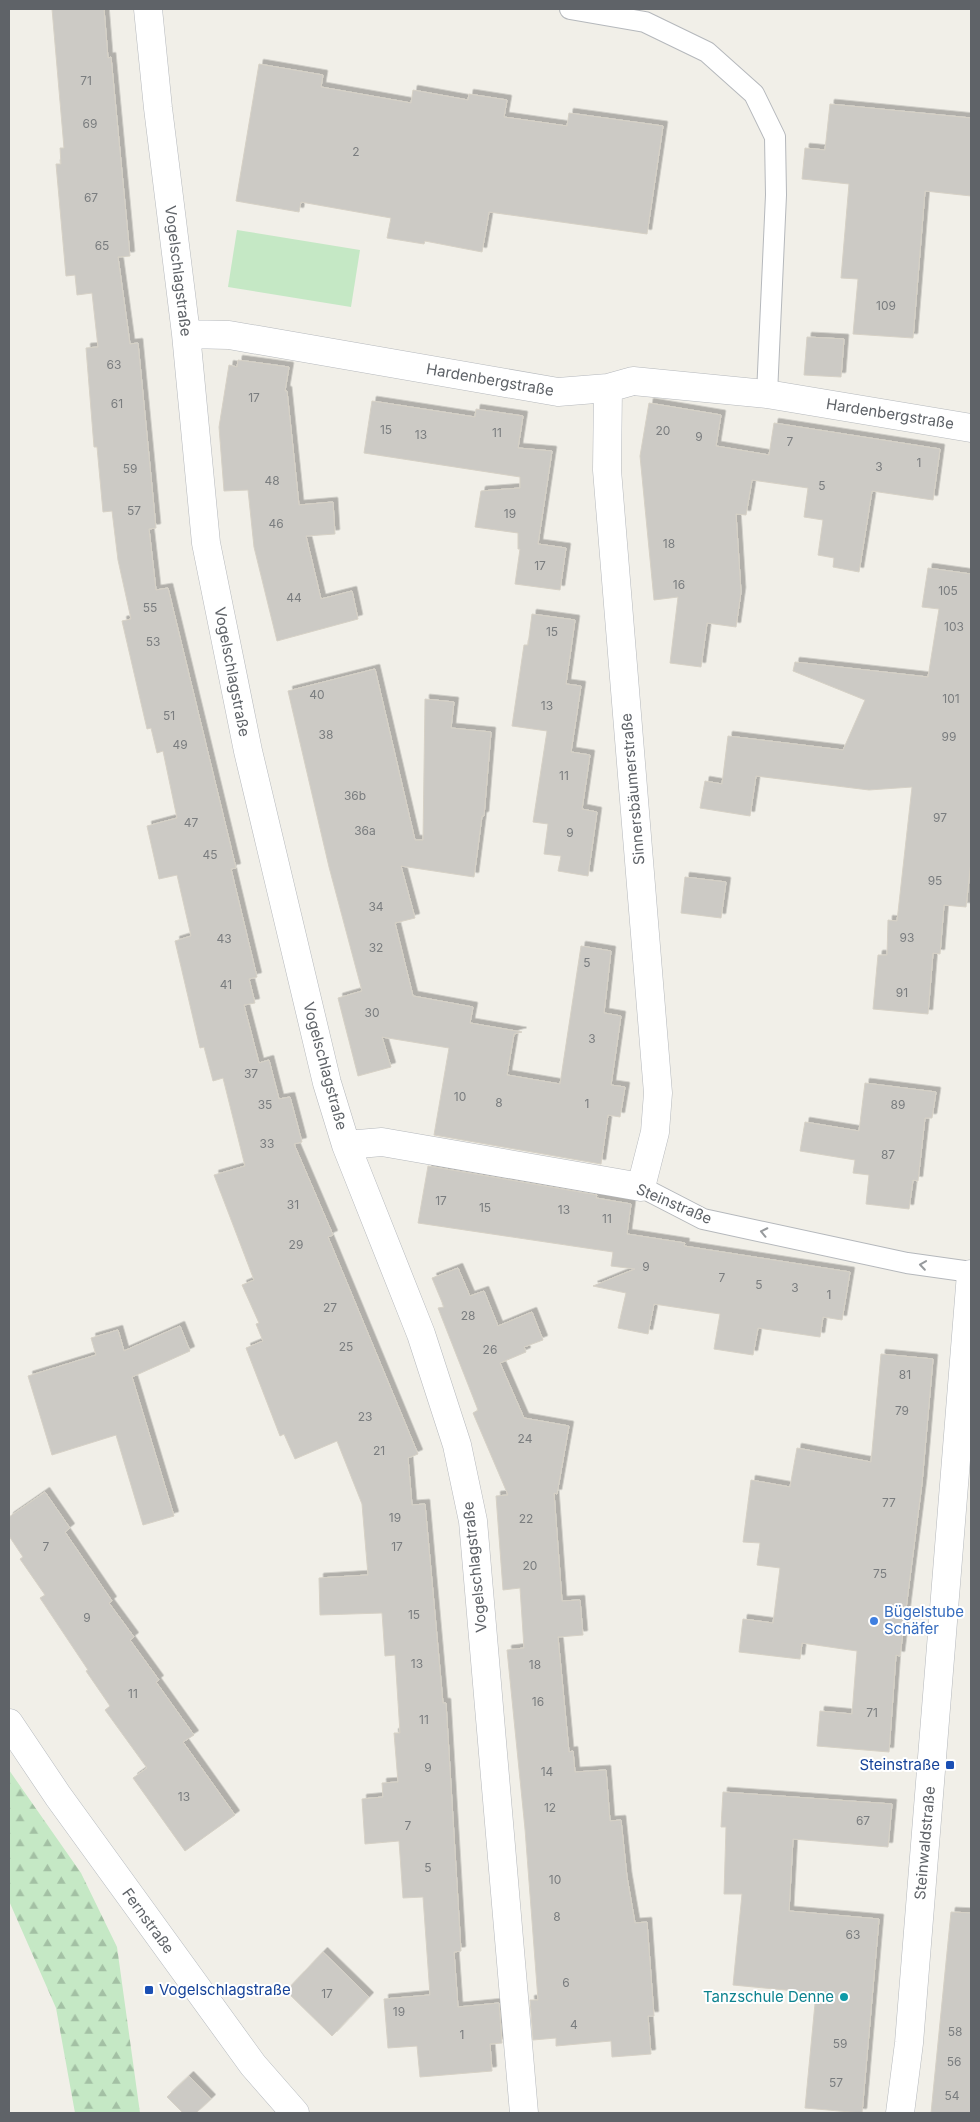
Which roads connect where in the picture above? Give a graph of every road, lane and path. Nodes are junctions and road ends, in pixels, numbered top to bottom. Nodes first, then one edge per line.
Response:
1 (148, 9) edge
2 (570, 9) edge
3 (186, 334) junction
4 (608, 388) junction
5 (767, 394) junction
6 (971, 428) edge
7 (346, 1145) junction
8 (641, 1187) junction
9 (971, 1273) edge
10 (9, 1723) edge
11 (295, 2113) edge
12 (524, 2113) edge
13 (900, 2113) edge

1 - 3 street, Vogelschlagstraße
2 - 5 lane
3 - 4 street, Hardenbergstraße
3 - 7 street, Vogelschlagstraße
4 - 5 street, Hardenbergstraße
4 - 8 street, Sinnersbäumerstraße
5 - 6 street, Hardenbergstraße
7 - 8 street, Steinstraße
7 - 12 street, Vogelschlagstraße
9 -> 8 lane, Steinstraße
9 - 13 street, Steinwaldstraße
10 - 11 street, Fernstraße

